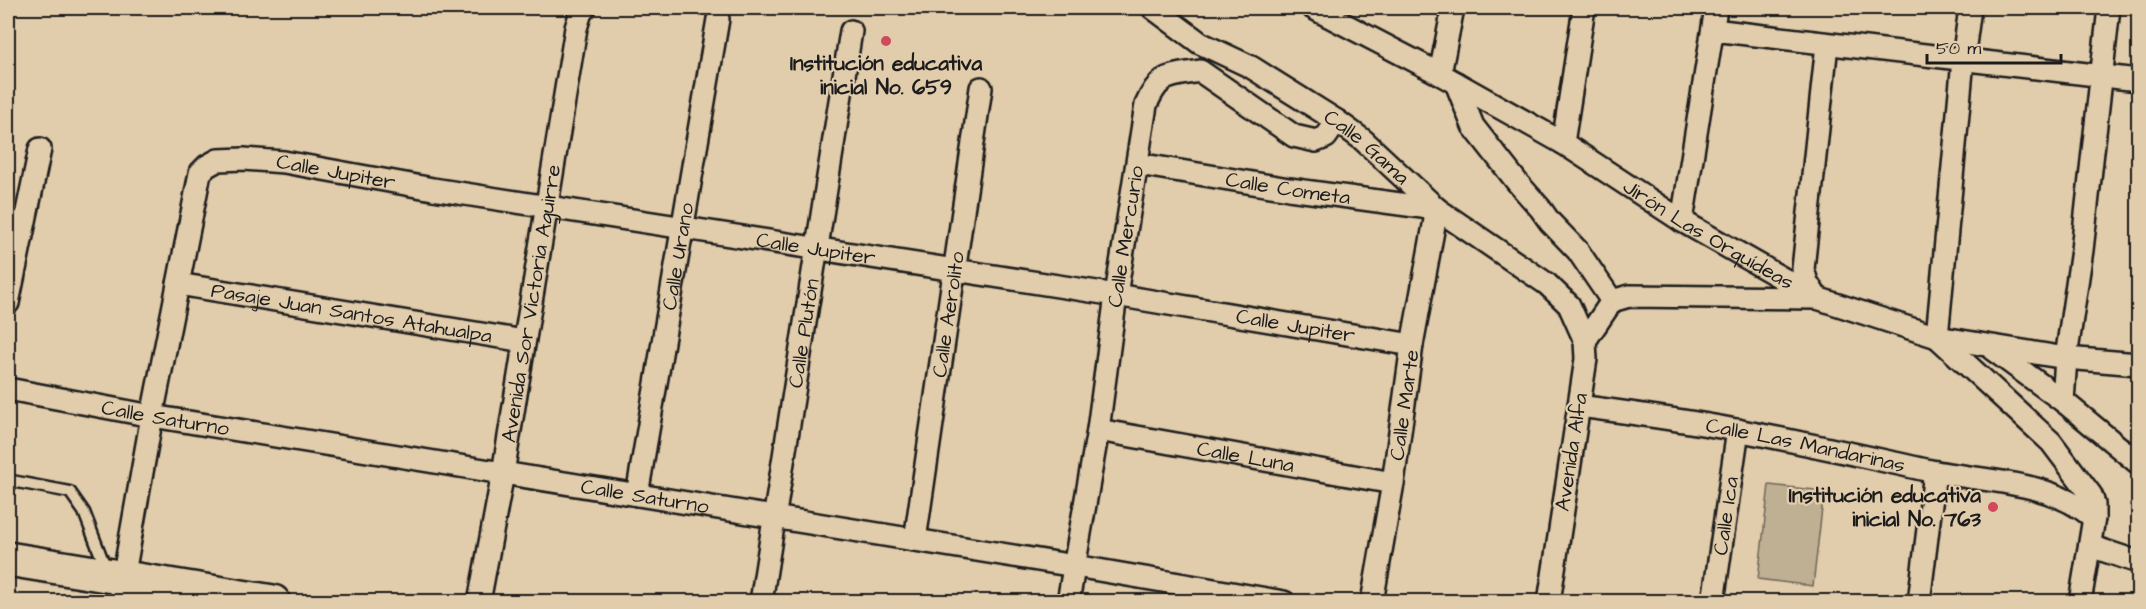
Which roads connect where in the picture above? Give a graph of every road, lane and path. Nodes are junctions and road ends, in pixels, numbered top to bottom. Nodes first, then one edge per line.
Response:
1 (585, 8) edge
2 (1153, 8) edge
3 (1313, 8) edge
4 (1453, 8) edge
5 (1584, 8) edge
6 (1716, 8) edge
7 (1970, 8) edge
8 (2109, 8) edge
9 (1348, 16) edge
10 (718, 19) dead end
11 (1713, 30) junction
12 (851, 31) dead end
13 (1827, 44) junction
14 (1963, 60) junction
15 (2102, 76) junction
16 (1448, 79) junction
17 (2139, 80) edge
18 (981, 88) dead end
19 (1337, 121) junction
20 (1563, 143) junction
21 (40, 148) dead end
22 (1138, 164) junction
23 (546, 207) junction
24 (1437, 209) junction
25 (1682, 221) junction
26 (683, 228) junction
27 (816, 249) junction
28 (956, 270) junction
29 (178, 284) junction
30 (1116, 295) junction
31 (1817, 298) junction
32 (1612, 302) junction
33 (8, 303) edge
34 (1569, 305) joint
35 (1937, 337) junction
36 (524, 341) junction
37 (1584, 341) junction
38 (1412, 345) junction
39 (1989, 347) junction
40 (2066, 358) junction
41 (2139, 364) edge
42 (8, 389) edge
43 (2063, 401) junction
44 (1578, 406) junction
45 (152, 416) junction
46 (1098, 430) junction
47 (1738, 430) junction
48 (2139, 463) edge
49 (1935, 472) junction
50 (503, 473) junction
51 (8, 483) edge
52 (1393, 483) junction
53 (637, 495) junction
54 (774, 517) junction
55 (2094, 518) junction
56 (915, 540) junction
57 (2090, 546) junction
58 (8, 559) edge
59 (2139, 562) edge
60 (1076, 566) junction
61 (117, 584) edge
62 (273, 602) edge
63 (479, 602) edge
64 (761, 602) edge
65 (1068, 602) edge
66 (1284, 602) edge
67 (1372, 602) edge
68 (1549, 602) edge
69 (1713, 602) edge
70 (1919, 602) edge
71 (2080, 602) edge

1 - 23 street, Avenida Sor Victoria Aguirre
2 - 19 street, Calle Gama
3 - 9 street, Jirón Las Orquídeas
4 - 16 street
5 - 20 street
6 - 11 street
7 - 14 street
8 - 15 street
9 - 16 street, Jirón Las Orquídeas
10 - 26 street, Calle Urano
11 - 13 street
11 - 25 street
12 - 27 street, Calle Plutón
13 - 14 street
13 - 31 street
14 - 15 street
14 - 35 street
15 - 17 street
15 - 40 street
16 - 20 street, Jirón Las Orquídeas
16 - 32 street
18 - 28 street, Calle Aerolito
19 - 22 street, Calle Mercurio
19 - 24 street, Calle Gama
20 - 25 street, Jirón Las Orquídeas
21 - 33 street
22 - 24 street, Calle Cometa
22 - 30 street, Calle Mercurio
23 - 26 street, Calle Jupiter
23 - 29 street, Calle Jupiter
23 - 36 street, Avenida Sor Victoria Aguirre
24 - 34 street, Calle Gama
24 - 38 street, Calle Marte
25 - 31 street, Jirón Las Orquídeas
26 - 27 street, Calle Jupiter
26 - 53 street, Calle Urano
27 - 28 street, Calle Jupiter
27 - 54 street, Calle Plutón
28 - 30 street, Calle Jupiter
28 - 56 street, Calle Aerolito
29 - 36 street, Pasaje Juan Santos Atahualpa
29 - 45 street
30 - 38 street, Calle Jupiter
30 - 46 street, Calle Mercurio
31 - 32 street
31 - 35 street, Jirón Las Orquídeas
32 - 37 street
34 - 37 street, Avenida Alfa
35 - 39 street, Jirón Las Orquídeas
35 - 55 street
36 - 50 street, Avenida Sor Victoria Aguirre
37 - 44 street, Avenida Alfa
38 - 52 street, Calle Marte
39 - 40 street, Jirón Las Orquídeas
39 - 43 street
40 - 41 street, Jirón Las Orquídeas
40 - 43 street
42 - 45 street, Calle Saturno
43 - 48 street
44 - 47 street, Calle Las Mandarinas
44 - 68 street, Avenida Alfa
45 - 50 street, Calle Saturno
45 - 61 street
46 - 52 street, Calle Luna
46 - 60 street, Calle Mercurio
47 - 49 street, Calle Las Mandarinas
47 - 69 street, Calle Ica
49 - 55 street, Calle Las Mandarinas
49 - 70 street
50 - 53 street, Calle Saturno
50 - 63 street, Avenida Sor Victoria Aguirre
51 - 61 lane
52 - 67 street, Calle Marte
53 - 54 street, Calle Saturno
54 - 56 street, Calle Saturno
54 - 64 street, Calle Plutón
55 - 57 street
56 - 60 street, Calle Saturno
57 - 59 street
57 - 71 street
58 - 61 highway
60 - 65 street, Calle Mercurio
60 - 66 street, Calle Saturno
61 - 62 highway

